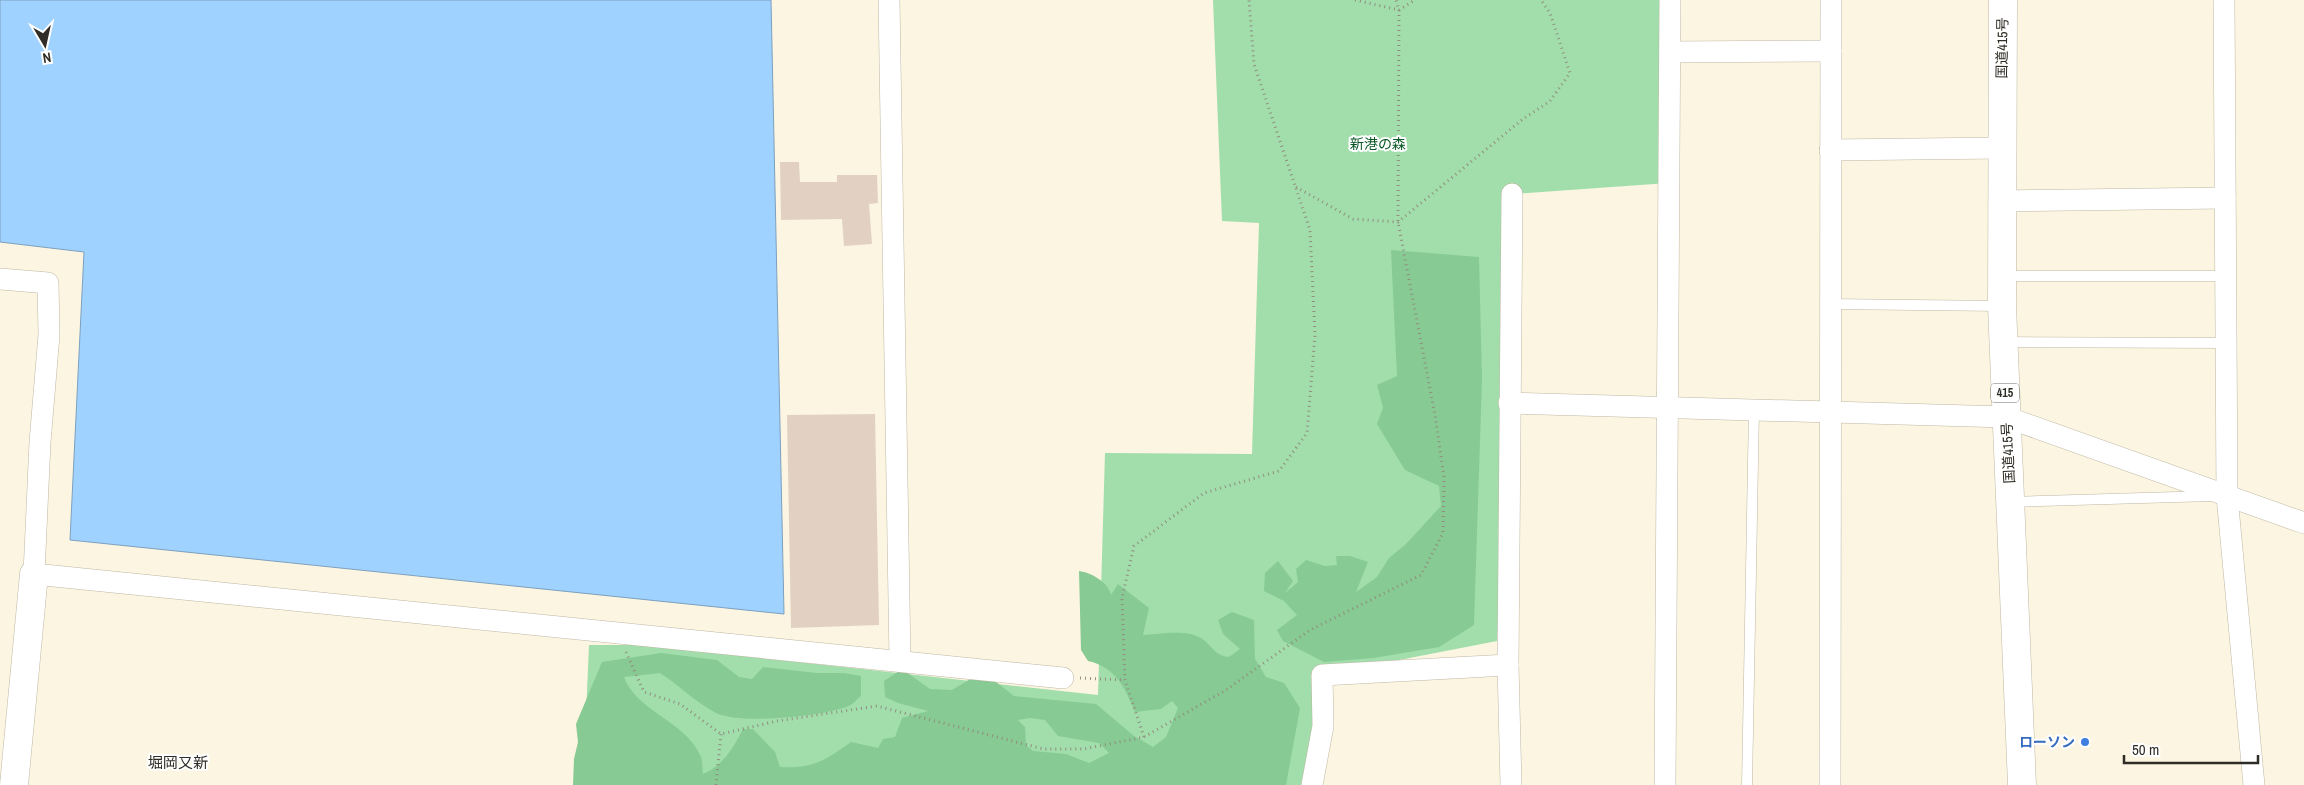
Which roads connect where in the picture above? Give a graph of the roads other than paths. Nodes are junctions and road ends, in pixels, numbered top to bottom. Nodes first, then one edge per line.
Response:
1 (889, 0) edge
2 (1670, 0) edge
3 (1831, 0) edge
4 (2003, 0) edge
5 (2224, 0) edge
6 (1831, 51) junction
7 (1670, 52) junction
8 (2001, 148) junction
9 (1830, 150) junction
10 (1512, 194) dead end
11 (2225, 198) junction
12 (2001, 201) junction
13 (2002, 276) junction
14 (2226, 276) junction
15 (0, 278) edge
16 (1829, 304) junction
17 (2002, 306) junction
18 (2003, 342) junction
19 (2226, 343) junction
20 (1509, 403) junction
21 (1667, 406) junction
22 (1754, 409) junction
23 (1830, 411) junction
24 (2006, 417) junction
25 (2227, 496) junction
26 (2010, 502) junction
27 (2304, 523) edge
28 (34, 574) junction
29 (900, 661) junction
30 (1508, 665) junction
31 (1063, 678) road end
32 (14, 785) edge
33 (1312, 785) edge
34 (1511, 785) edge
35 (1665, 785) edge
36 (1747, 785) edge
37 (1830, 785) edge
38 (2022, 785) edge
39 (2254, 785) edge

1 - 29 street
2 - 7 street
3 - 6 street
4 - 8 main road, 国道415号 / 415
5 - 11 street
6 - 7 street
6 - 9 street
7 - 21 street
8 - 9 street
8 - 12 main road, 国道415号 / 415
9 - 16 street
10 - 20 street
11 - 12 street
11 - 14 street
12 - 13 main road, 国道415号 / 415
13 - 14 lane
13 - 17 main road, 国道415号 / 415
14 - 19 street
15 - 28 street
16 - 17 lane
16 - 23 street
17 - 18 main road, 国道415号 / 415
18 - 19 lane
18 - 24 main road, 国道415号 / 415
19 - 25 street
20 - 21 street
20 - 30 street
21 - 22 street
21 - 35 street
22 - 23 street
22 - 36 lane
23 - 24 street
23 - 37 street
24 - 25 street
24 - 26 main road, 国道415号 / 415
25 - 26 lane
25 - 27 street
25 - 39 street
26 - 38 main road, 国道415号 / 415
28 - 29 street
28 - 32 main road
29 - 31 street
30 - 33 street
30 - 34 street

